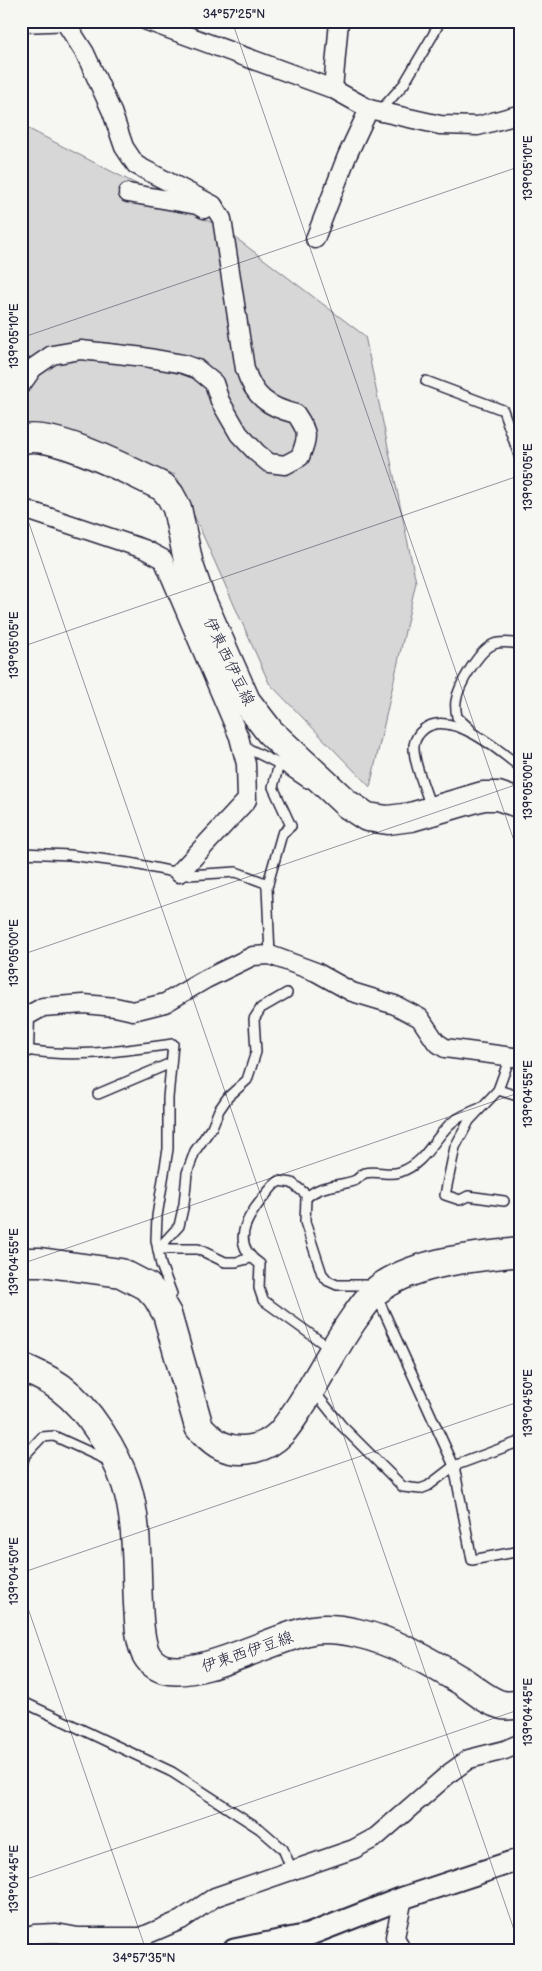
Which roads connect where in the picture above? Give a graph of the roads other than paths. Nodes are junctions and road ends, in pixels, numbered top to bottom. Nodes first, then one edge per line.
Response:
1 (146, 21) edge
2 (339, 21) edge
3 (440, 21) edge
4 (70, 22) edge
5 (21, 23) edge
6 (333, 89) junction
7 (374, 110) junction
8 (521, 114) edge
9 (128, 193) dead end
10 (222, 219) junction
11 (314, 239) dead end
12 (426, 381) dead end
13 (21, 384) edge
14 (21, 440) edge
15 (521, 461) edge
16 (21, 508) edge
17 (521, 644) edge
18 (479, 738) junction
19 (241, 744) junction
20 (279, 764) junction
21 (521, 768) edge
22 (339, 797) junction
23 (521, 804) edge
24 (432, 810) junction
25 (21, 853) edge
26 (179, 873) junction
27 (268, 884) junction
28 (270, 955) junction
29 (287, 993) dead end
30 (23, 1049) edge
31 (515, 1057) edge
32 (171, 1063) junction
33 (498, 1090) junction
34 (98, 1094) dead end
35 (521, 1097) edge
36 (482, 1107) junction
37 (308, 1196) junction
38 (504, 1202) dead end
39 (158, 1249) junction
40 (521, 1252) edge
41 (251, 1258) junction
42 (21, 1262) edge
43 (374, 1292) junction
44 (163, 1306) junction
45 (334, 1350) junction
46 (21, 1367) edge
47 (312, 1389) junction
48 (521, 1441) edge
49 (119, 1465) junction
50 (454, 1466) junction
51 (21, 1467) edge
52 (521, 1551) edge
53 (21, 1701) edge
54 (521, 1704) edge
55 (521, 1743) edge
56 (521, 1859) edge
57 (292, 1870) junction
58 (403, 1898) junction
59 (21, 1938) edge
60 (234, 1950) edge
61 (401, 1950) edge

1 - 6 street
2 - 6 street
3 - 7 lane
4 - 5 street
4 - 10 street
6 - 7 street
7 - 8 street
7 - 11 street
9 - 10 street
10 - 13 street
12 - 15 lane
14 - 22 main road, 伊東西伊豆線
16 - 19 street
17 - 18 lane
18 - 21 lane
18 - 24 lane
19 - 20 lane
19 - 26 street
20 - 22 lane
20 - 27 lane
22 - 24 main road, 伊東西伊豆線
23 - 24 main road, 伊東西伊豆線
25 - 26 lane
26 - 27 lane
27 - 28 lane
28 - 30 street
28 - 31 street
29 - 39 lane
30 - 32 lane
31 - 33 lane
32 - 34 lane
32 - 39 lane
33 - 35 lane
33 - 36 lane
36 - 37 lane
36 - 38 lane
37 - 41 lane
37 - 43 lane
39 - 41 lane
39 - 44 lane
40 - 43 main road
41 - 45 lane
42 - 44 main road
43 - 45 main road
43 - 50 lane
44 - 47 main road
45 - 47 main road
46 - 49 main road, 伊東西伊豆線
47 - 50 lane
48 - 50 lane
49 - 51 lane
49 - 54 main road, 伊東西伊豆線
50 - 52 lane
53 - 57 lane
55 - 57 street
56 - 58 street
57 - 59 street
58 - 60 street
58 - 61 street

